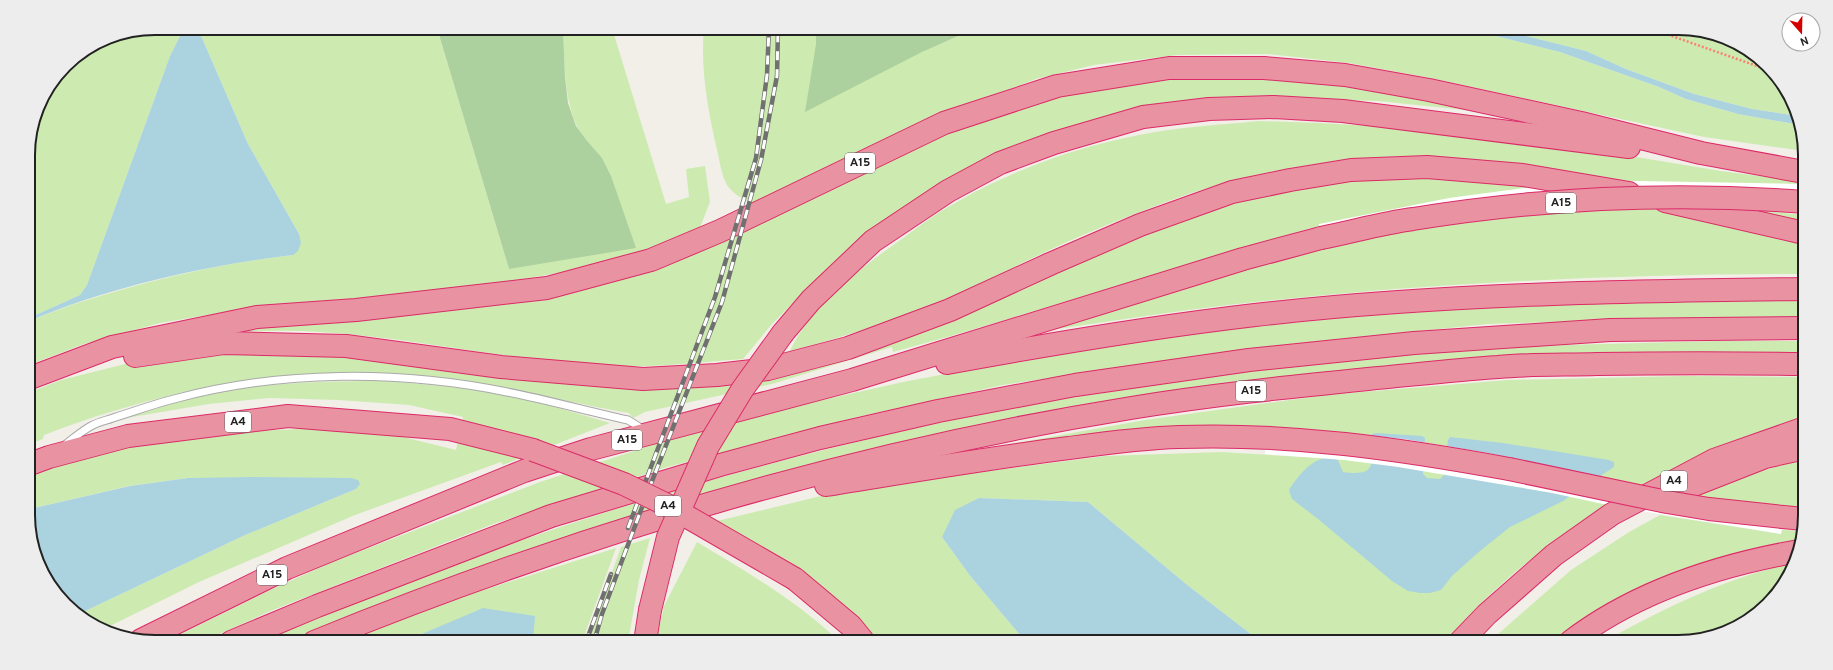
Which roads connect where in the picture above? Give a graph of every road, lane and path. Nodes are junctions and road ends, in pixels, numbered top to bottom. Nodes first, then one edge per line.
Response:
1 (1669, 35) edge
2 (1759, 67) edge
3 (1701, 154) junction
4 (1798, 171) edge
5 (1798, 202) edge
6 (1798, 232) edge
7 (1798, 289) edge
8 (1798, 328) edge
9 (1798, 364) edge
10 (35, 376) edge
11 (35, 380) edge
12 (852, 380) junction
13 (1798, 430) edge
14 (650, 434) junction
15 (1798, 450) edge
16 (39, 461) edge
17 (708, 503) junction
18 (1798, 518) edge
19 (1793, 552) edge
20 (1554, 555) junction
21 (151, 635) edge
22 (248, 635) edge
23 (331, 635) edge
24 (646, 635) edge
25 (858, 635) edge
26 (1467, 635) edge
27 (1579, 635) edge

1 - 2 path
3 - 4 highway, A15
3 - 10 highway, A15
3 - 24 highway, A15, bridge
5 - 12 highway, A15, bridge
6 - 11 highway, A15
7 - 12 highway, A15
8 - 22 highway, A15
9 - 17 highway, A15
12 - 14 highway, A15
13 - 20 highway, A4
14 - 16 lane
14 - 21 highway, A15
15 - 20 highway, A4
16 - 25 highway, A4, bridge
17 - 18 highway, A15, bridge
17 - 23 highway, A15
19 - 27 highway
20 - 26 highway, A4

